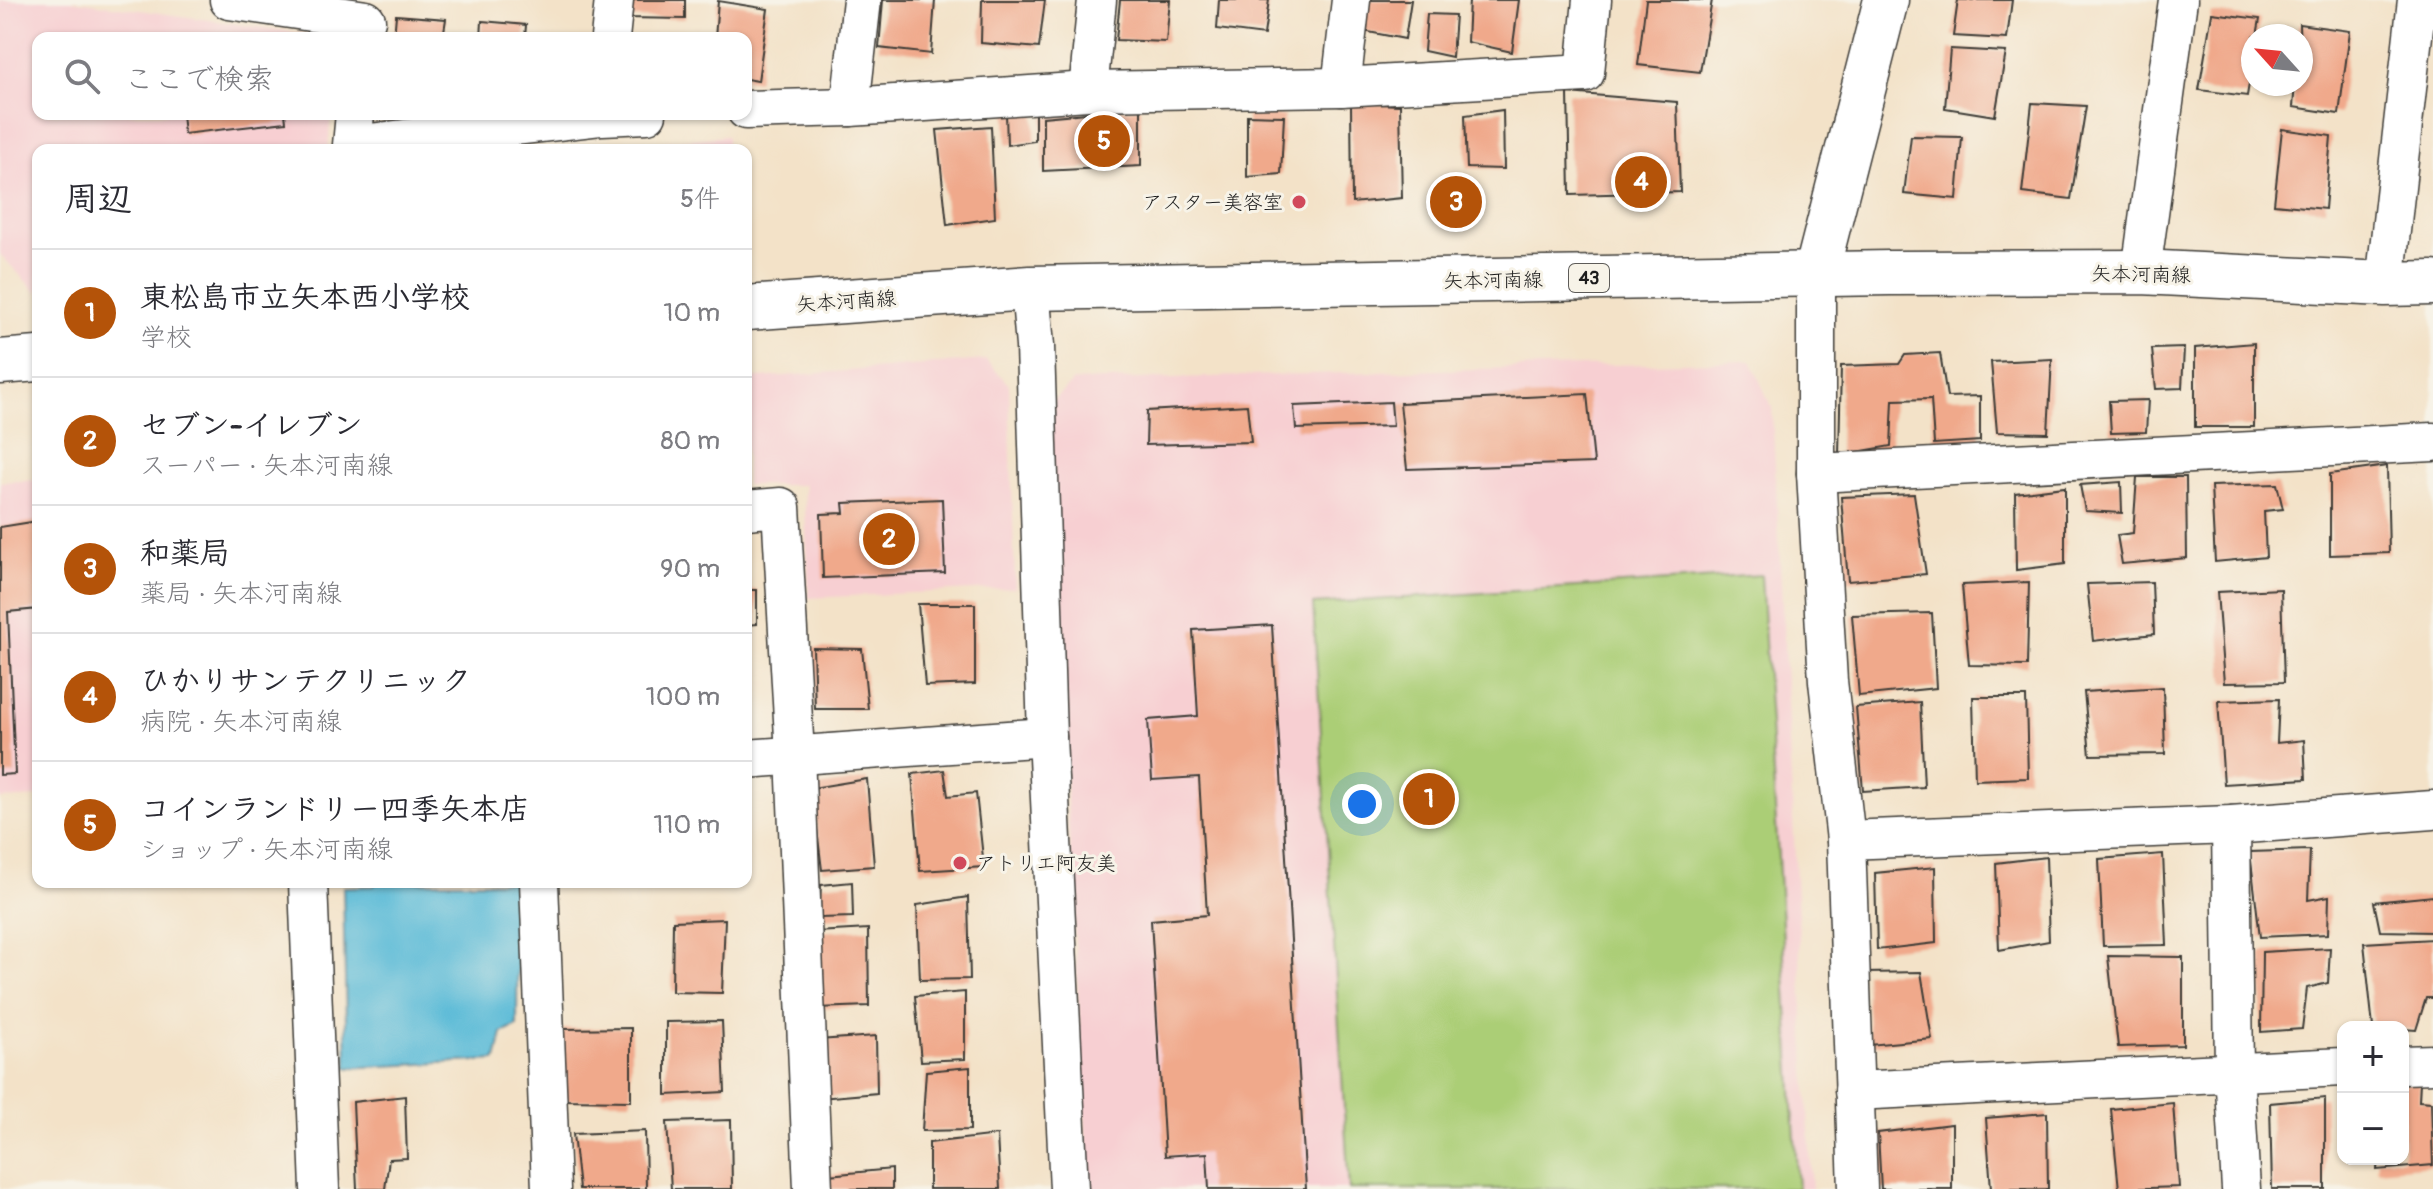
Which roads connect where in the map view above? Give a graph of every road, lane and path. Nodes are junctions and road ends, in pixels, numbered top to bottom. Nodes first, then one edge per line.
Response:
1 (229, 0) edge
2 (614, 0) edge
3 (862, 0) edge
4 (1097, 0) edge
5 (1351, 0) edge
6 (1592, 0) edge
7 (1886, 0) edge
8 (2178, 0) edge
9 (2417, 0) edge
10 (366, 19) edge
11 (611, 32) edge
12 (1341, 87) junction
13 (1088, 91) junction
14 (850, 107) junction
15 (752, 110) edge
16 (354, 120) edge
17 (560, 120) edge
18 (352, 144) edge
19 (360, 144) edge
20 (2141, 272) junction
21 (1816, 274) junction
22 (2433, 283) edge
23 (2385, 284) junction
24 (1030, 288) junction
25 (752, 308) edge
26 (32, 359) edge
27 (0, 362) edge
28 (2433, 442) edge
29 (1816, 473) junction
30 (752, 509) edge
31 (1047, 737) junction
32 (795, 755) junction
33 (752, 759) edge
34 (2433, 810) edge
35 (2231, 825) junction
36 (1846, 840) junction
37 (308, 888) edge
38 (539, 888) edge
39 (2433, 1064) edge
40 (2409, 1065) edge
41 (2337, 1067) edge
42 (2234, 1071) junction
43 (1854, 1091) junction
44 (320, 1189) edge
45 (551, 1189) edge
46 (813, 1189) edge
47 (1069, 1189) edge
48 (1858, 1189) edge
49 (2241, 1189) edge

1 - 10 street
2 - 11 street
3 - 14 street
4 - 13 street
5 - 12 street
6 - 12 street
7 - 21 main road
8 - 20 street
9 - 23 street
12 - 13 street
13 - 14 street
14 - 15 street
16 - 18 street
17 - 19 street
20 - 21 main road, 矢本河南線 / 43
20 - 23 main road, 矢本河南線 / 43
21 - 24 main road, 矢本河南線 / 43
21 - 29 street
22 - 23 main road, 矢本河南線 / 43
24 - 25 main road, 矢本河南線 / 43
24 - 31 street
26 - 27 main road
28 - 29 street
29 - 36 street
30 - 32 street
31 - 32 street
31 - 47 street
32 - 33 street
32 - 46 street
34 - 35 street
35 - 36 street
35 - 42 street
36 - 43 street
37 - 44 street
38 - 45 street
39 - 40 street
41 - 42 street
42 - 43 street
42 - 49 street
43 - 48 street

